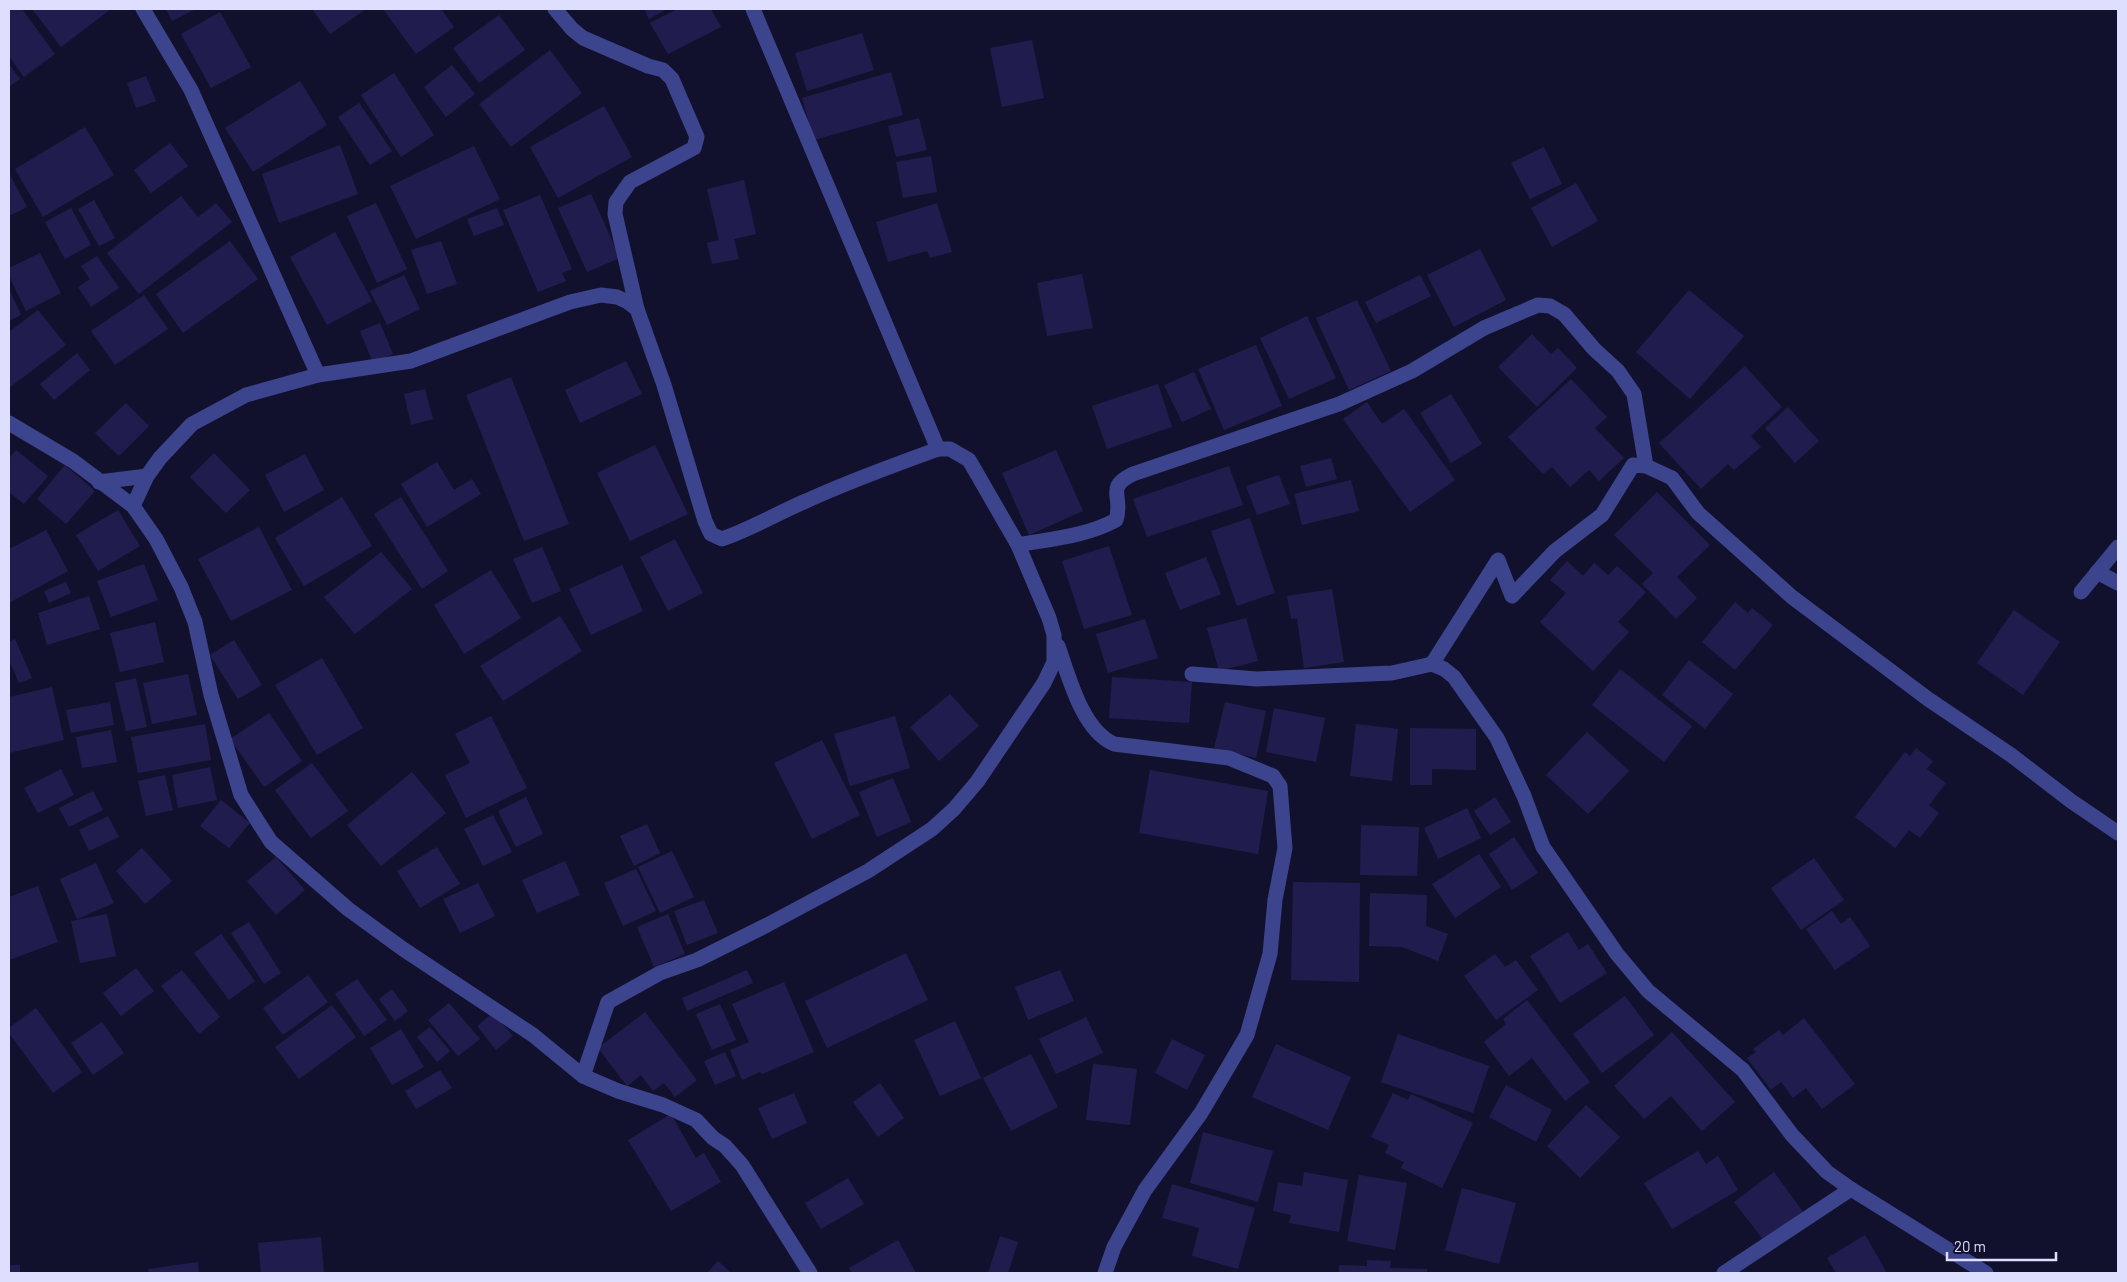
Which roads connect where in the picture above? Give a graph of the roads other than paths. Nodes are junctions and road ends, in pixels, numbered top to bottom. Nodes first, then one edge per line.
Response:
1 (143, 9) edge
2 (555, 9) edge
3 (753, 9) edge
4 (637, 309) junction
5 (318, 375) junction
6 (9, 423) edge
7 (938, 449) junction
8 (1646, 466) junction
9 (147, 476) junction
10 (99, 482) junction
11 (134, 506) junction
12 (1018, 545) junction
13 (2118, 547) edge
14 (2097, 572) junction
15 (2118, 583) edge
16 (2081, 592) dead end
17 (1054, 635) junction
18 (1432, 664) junction
19 (1192, 674) dead end
20 (2118, 833) edge
21 (583, 1076) junction
22 (1850, 1189) junction
23 (810, 1273) edge
24 (1105, 1273) edge
25 (1724, 1273) edge
26 (1986, 1273) edge

1 - 5 street
2 - 4 street
3 - 7 street
4 - 5 street
4 - 7 street
5 - 9 street
6 - 10 street
7 - 12 street
8 - 12 street
8 - 18 street
8 - 20 street
9 - 10 street
9 - 11 street
10 - 11 street
11 - 21 street
12 - 17 street
13 - 14 street
14 - 15 street
14 - 16 street
17 - 21 street
17 - 24 street
18 - 19 street
18 - 22 street
21 - 23 street
22 - 25 street
22 - 26 street

